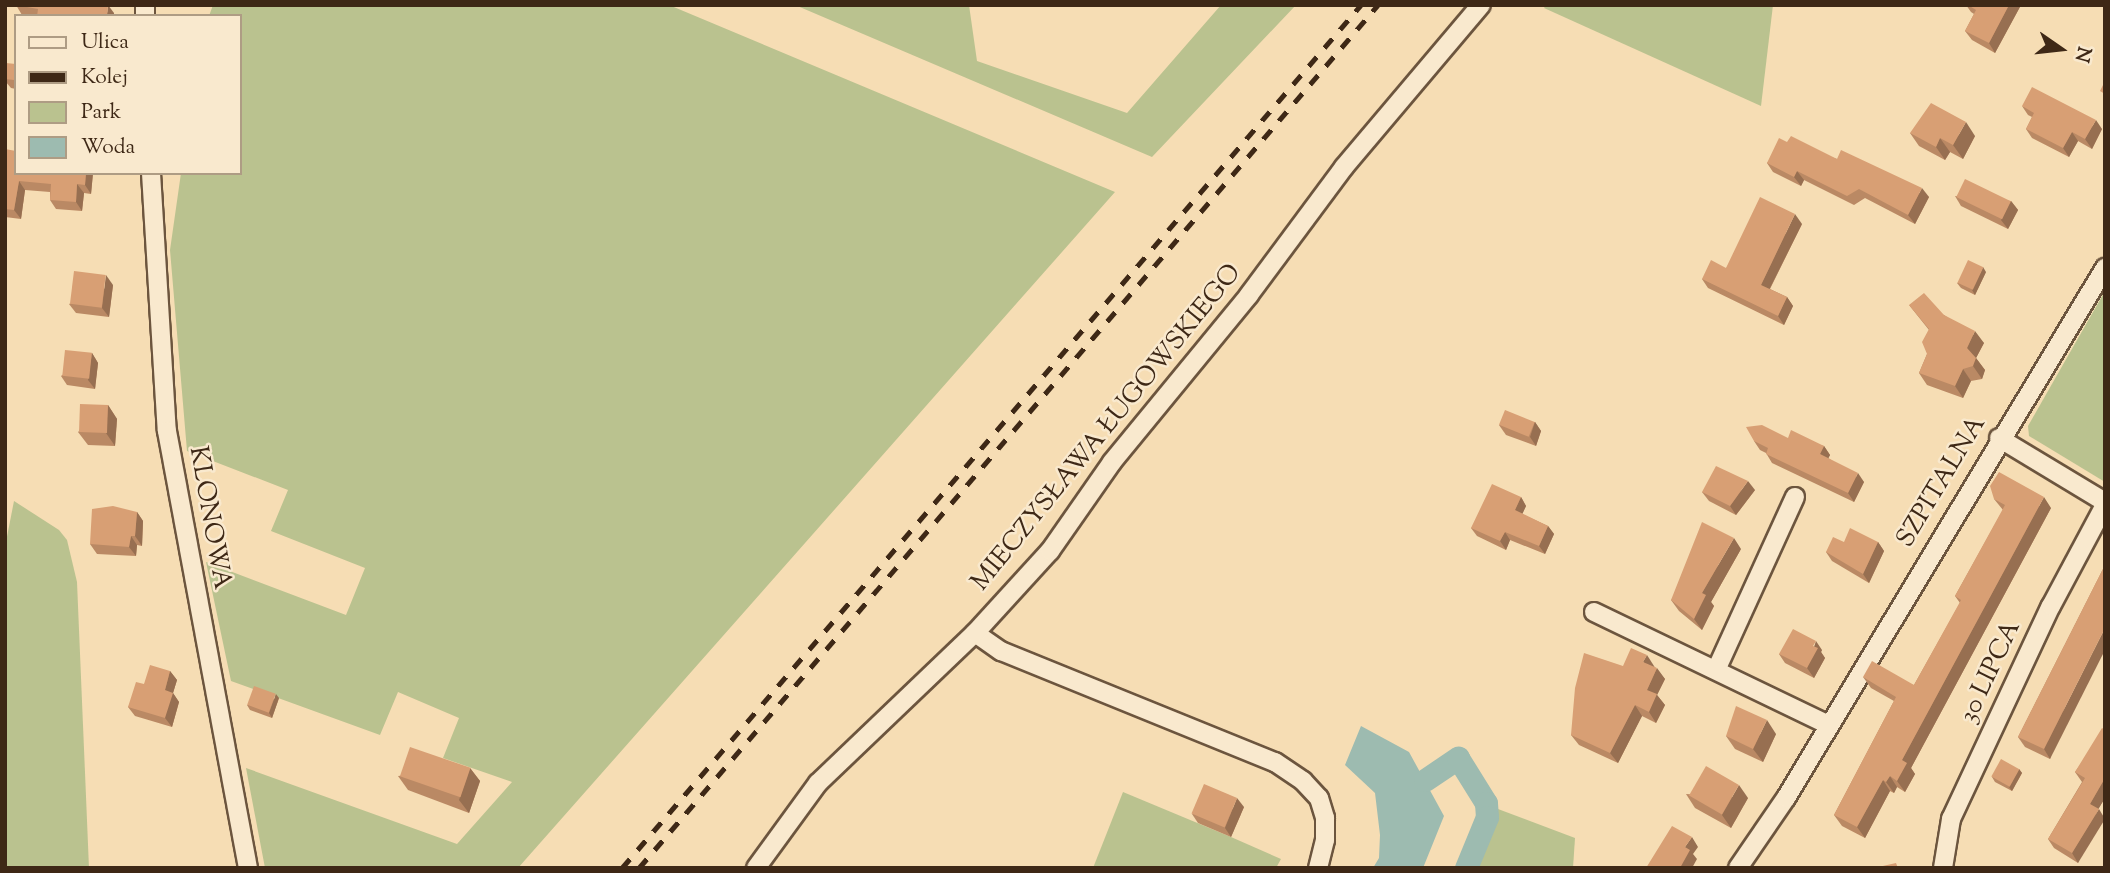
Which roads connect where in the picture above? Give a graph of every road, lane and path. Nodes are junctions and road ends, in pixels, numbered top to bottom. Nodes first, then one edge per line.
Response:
1 (1481, 5) edge
2 (151, 175) edge
3 (2105, 268) edge
4 (1999, 438) junction
5 (1795, 497) dead end
6 (2105, 503) edge
7 (1594, 612) dead end
8 (975, 633) junction
9 (1717, 668) junction
10 (1827, 724) junction
11 (248, 868) edge
12 (756, 868) edge
13 (1318, 868) edge
14 (1738, 868) edge
15 (1943, 868) edge

1 - 8 street, MIECZYSŁAWA ŁUGOWSKIEGO
2 - 11 street, KLONOWA
3 - 4 street, SZPITALNA
4 - 6 street
4 - 10 street, SZPITALNA
5 - 9 street
6 - 15 street, 30 LIPCA
7 - 9 street
8 - 12 street, MIECZYSŁAWA ŁUGOWSKIEGO
8 - 13 street
9 - 10 street
10 - 14 street, SZPITALNA

